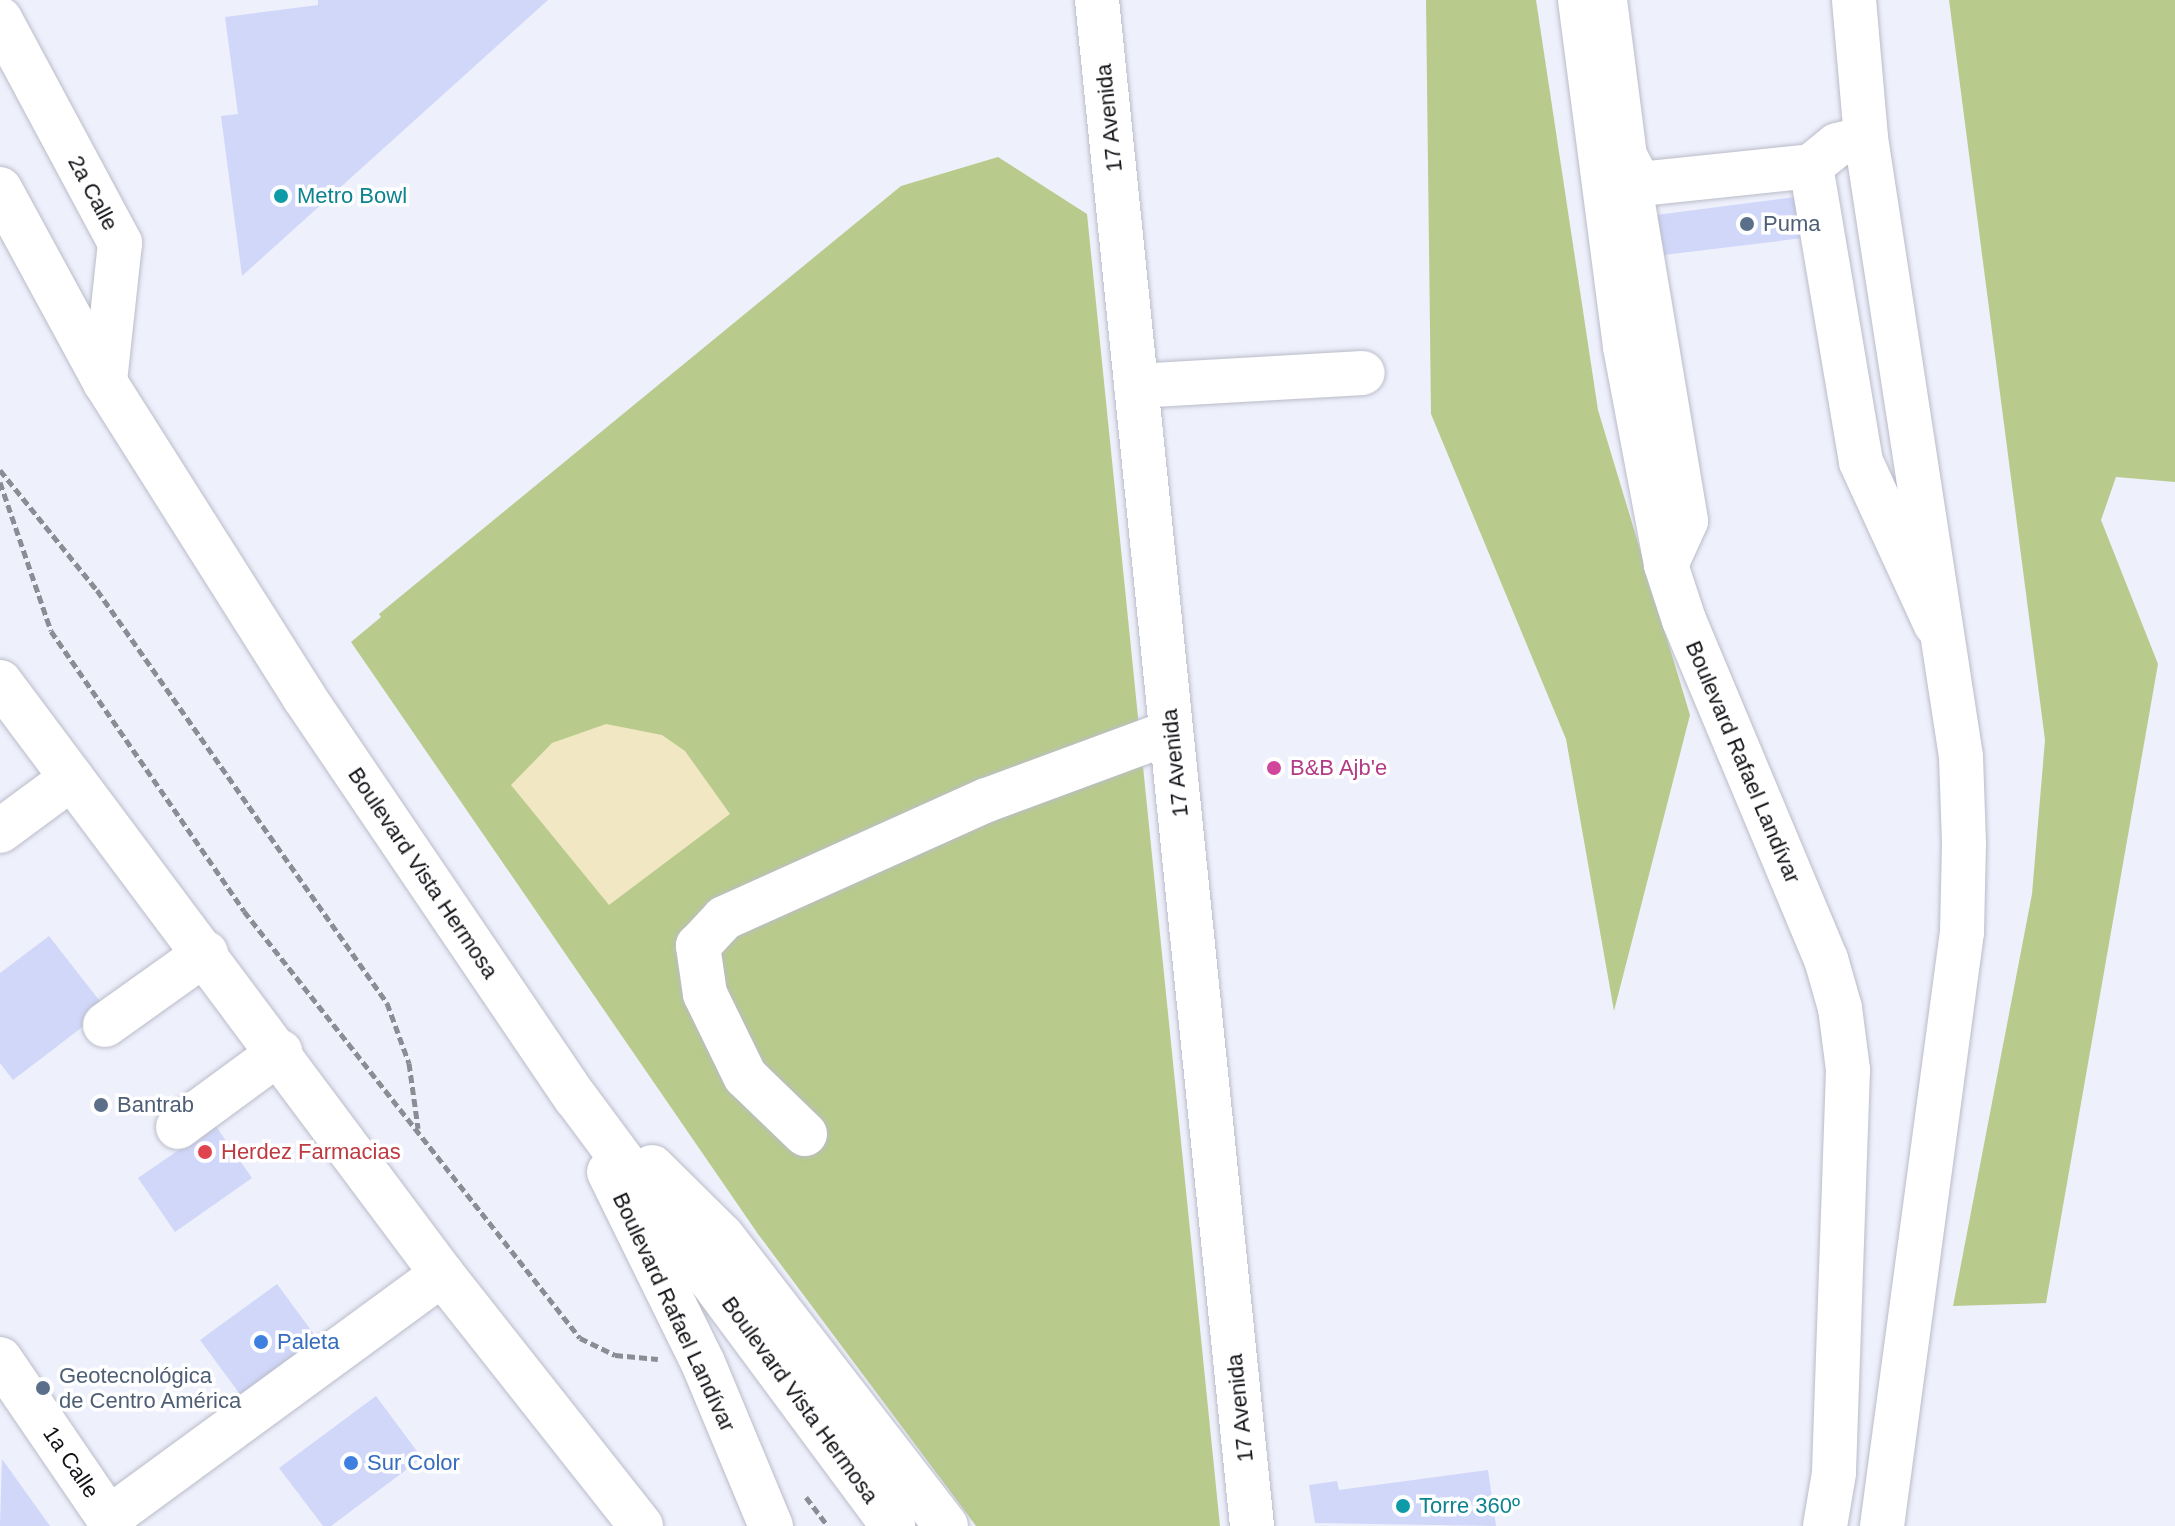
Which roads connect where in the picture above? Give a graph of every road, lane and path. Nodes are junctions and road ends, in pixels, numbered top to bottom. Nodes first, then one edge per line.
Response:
1 (1097, 0) edge
2 (1580, 0) edge
3 (1605, 0) edge
4 (1854, 0) edge
5 (0, 19) edge
6 (1866, 138) junction
7 (1625, 156) junction
8 (1811, 166) junction
9 (0, 189) edge
10 (1363, 373) dead end
11 (105, 382) junction
12 (1136, 386) junction
13 (0, 470) edge
14 (0, 482) edge
15 (1666, 565) junction
16 (1942, 638) junction
17 (0, 682) edge
18 (1171, 732) junction
19 (72, 778) junction
20 (0, 831) edge
21 (206, 953) junction
22 (105, 1025) dead end
23 (280, 1052) junction
24 (576, 1098) junction
25 (178, 1127) dead end
26 (418, 1129) junction
27 (805, 1134) dead end
28 (442, 1274) junction
29 (703, 1363) junction
30 (7, 1384) edge
31 (1894, 1464) junction
32 (803, 1494) dead end
33 (112, 1522) edge
34 (641, 1524) edge
35 (771, 1526) edge
36 (828, 1526) edge
37 (893, 1526) edge
38 (946, 1526) edge
39 (1252, 1526) edge
40 (1825, 1526) edge
41 (1882, 1526) edge
42 (1904, 1526) edge

1 - 12 main road, 17 Avenida
2 - 15 main road, Boulevard Rafael Landívar
3 - 7 main road
4 - 6 main road
5 - 11 main road, 2a Calle
6 - 8 main road
6 - 16 main road
7 - 8 main road
7 - 15 main road
8 - 16 main road
9 - 11 main road, Boulevard Vista Hermosa
10 - 12 main road
11 - 24 main road, Boulevard Vista Hermosa
12 - 18 main road, 17 Avenida
13 - 26 path
14 - 26 path
15 - 40 main road, Boulevard Rafael Landívar
16 - 31 main road
17 - 19 main road
18 - 27 main road
18 - 39 main road, 17 Avenida
19 - 20 main road
19 - 21 main road
21 - 22 main road
21 - 23 main road
23 - 25 main road
23 - 28 main road
24 - 29 main road, Boulevard Rafael Landívar
24 - 37 main road, Boulevard Vista Hermosa
24 - 38 main road
26 - 29 path
28 - 33 main road
28 - 34 main road
29 - 35 main road, Boulevard Rafael Landívar
30 - 33 main road, 1a Calle
31 - 41 main road
31 - 42 main road
32 - 36 path

